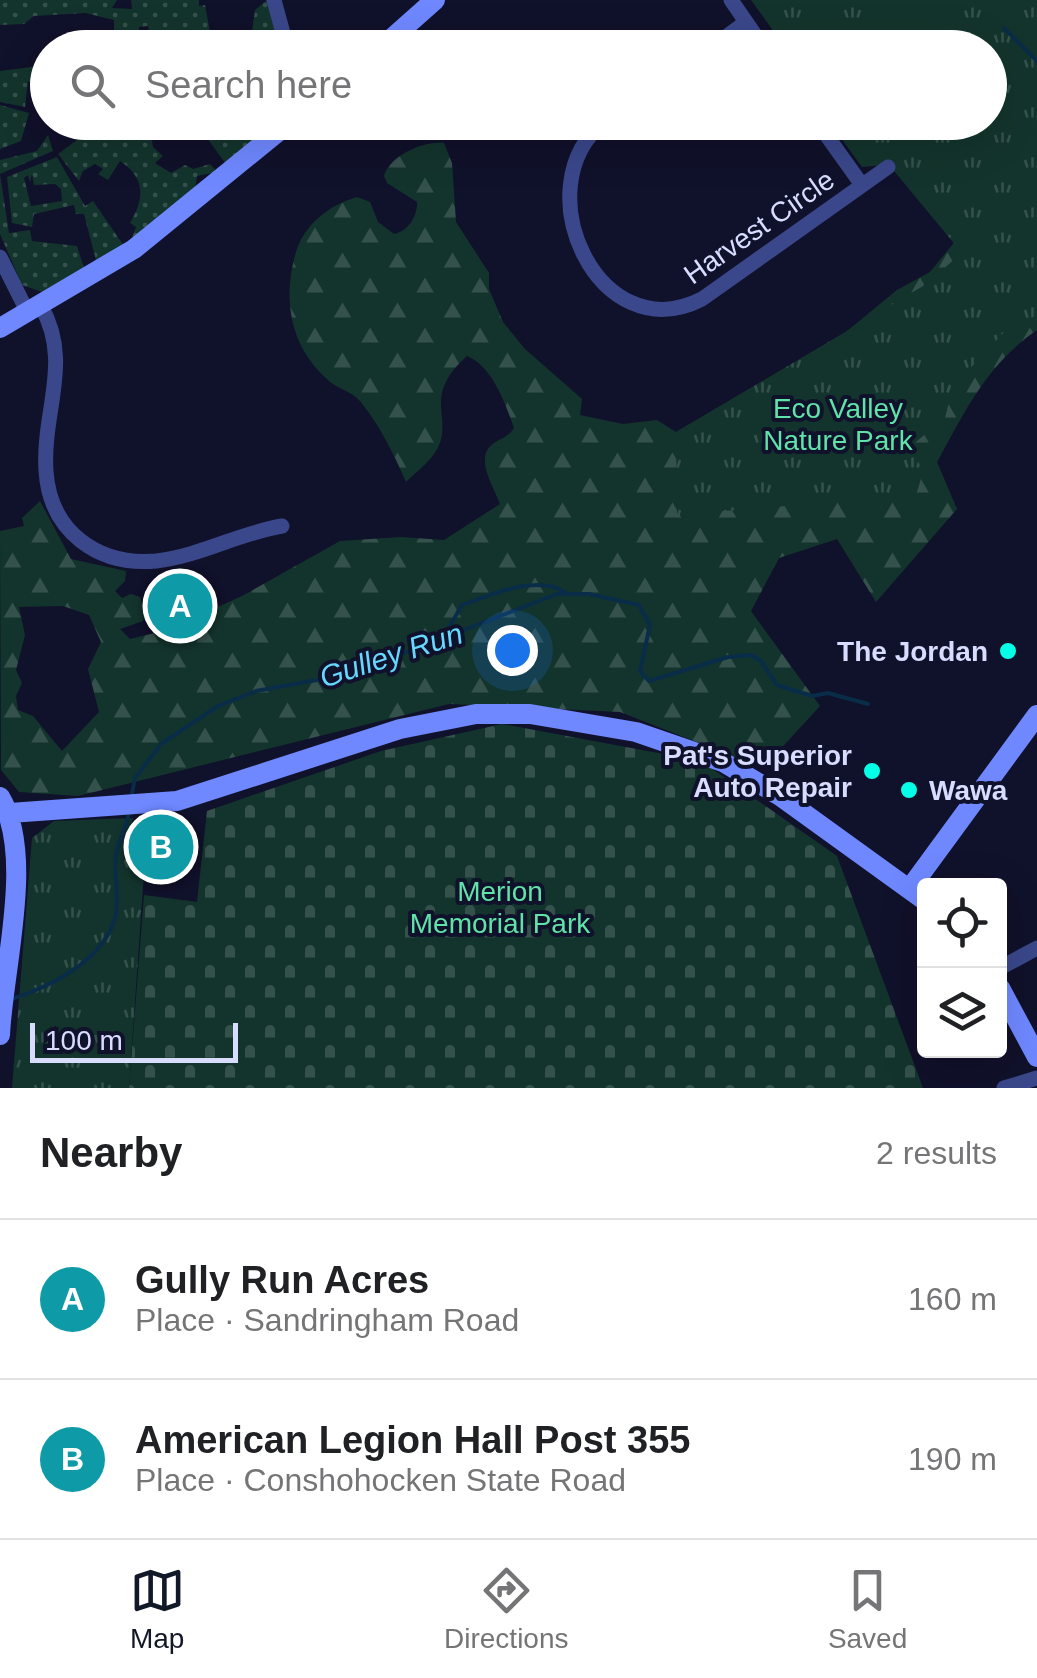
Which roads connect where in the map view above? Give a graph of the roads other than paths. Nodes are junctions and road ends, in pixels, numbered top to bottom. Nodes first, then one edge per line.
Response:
1 (274, 0) edge
2 (435, 0) edge
3 (731, 0) edge
4 (746, 22) junction
5 (282, 30) edge
6 (401, 30) edge
7 (735, 30) edge
8 (752, 30) edge
9 (268, 140) edge
10 (588, 140) edge
11 (830, 140) edge
12 (888, 167) dead end
13 (862, 185) junction
14 (0, 257) edge
15 (34, 309) junction
16 (0, 328) edge
17 (282, 526) dead end
18 (1037, 715) edge
19 (5, 805) edge
20 (929, 878) edge
21 (917, 893) edge
22 (1037, 948) edge
23 (1007, 964) edge
24 (1007, 1001) edge
25 (2, 1003) edge
26 (0, 1035) edge
27 (1037, 1056) edge
28 (1037, 1078) edge
29 (1004, 1088) edge

1 - 5 street
2 - 6 main road
3 - 4 street
4 - 7 street
4 - 8 street
9 - 15 main road
10 - 13 street, Harvest Circle
11 - 13 street
12 - 13 street, Harvest Circle
14 - 15 street
15 - 16 main road
15 - 17 street
18 - 20 main road
19 - 21 main road
19 - 25 main road
22 - 23 street
24 - 27 main road
25 - 26 main road
28 - 29 street

